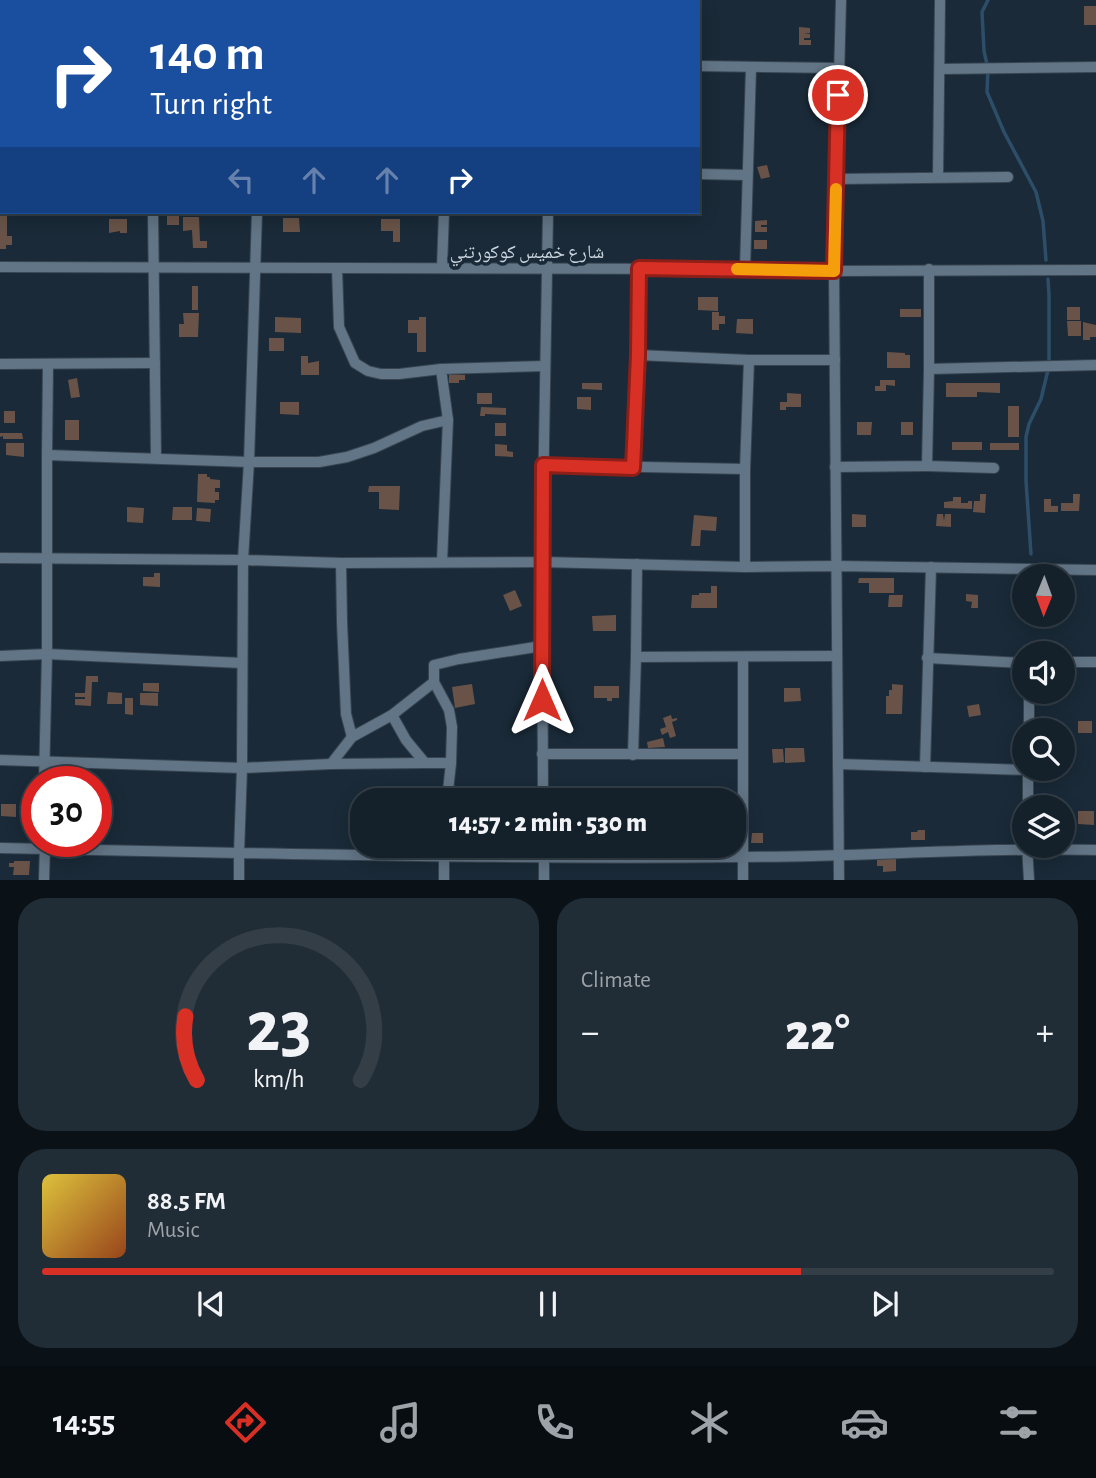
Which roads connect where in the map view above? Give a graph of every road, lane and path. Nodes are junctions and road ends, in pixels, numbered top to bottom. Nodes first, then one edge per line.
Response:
1 (841, 0) edge
2 (940, 0) edge
3 (700, 66) edge
4 (751, 67) junction
5 (1096, 67) edge
6 (838, 68) junction
7 (940, 69) junction
8 (700, 174) edge
9 (747, 175) junction
10 (938, 177) junction
11 (1008, 177) dead end
12 (836, 178) junction
13 (153, 214) edge
14 (257, 214) edge
15 (444, 214) edge
16 (548, 214) edge
17 (0, 267) edge
18 (154, 267) junction
19 (255, 267) junction
20 (337, 268) junction
21 (442, 268) junction
22 (546, 268) junction
23 (639, 268) junction
24 (745, 269) junction
25 (929, 269) junction
26 (1096, 270) edge
27 (834, 271) junction
28 (638, 355) junction
29 (749, 360) junction
30 (835, 360) junction
31 (155, 363) junction
32 (0, 364) edge
33 (48, 365) junction
34 (1096, 365) edge
35 (545, 366) junction
36 (441, 369) junction
37 (929, 369) junction
38 (448, 421) junction
39 (47, 455) junction
40 (156, 458) junction
41 (249, 462) junction
42 (543, 465) junction
43 (927, 466) junction
44 (835, 467) junction
45 (633, 468) junction
46 (994, 468) dead end
47 (745, 469) junction
48 (0, 558) edge
49 (47, 559) junction
50 (243, 560) junction
51 (442, 562) junction
52 (542, 562) junction
53 (341, 563) junction
54 (637, 564) junction
55 (837, 566) junction
56 (744, 567) junction
57 (931, 567) junction
58 (1096, 570) edge
59 (542, 646) junction
60 (47, 654) junction
61 (0, 656) edge
62 (836, 656) junction
63 (636, 657) junction
64 (743, 657) junction
65 (927, 658) junction
66 (1012, 662) edge
67 (1075, 662) edge
68 (1096, 662) edge
69 (242, 663) junction
70 (434, 682) junction
71 (392, 715) junction
72 (352, 737) junction
73 (542, 754) junction
74 (743, 754) junction
75 (633, 755) junction
76 (0, 760) edge
77 (44, 762) junction
78 (425, 763) junction
79 (451, 763) junction
80 (331, 764) junction
81 (838, 764) junction
82 (44, 766) edge
83 (925, 767) junction
84 (242, 768) junction
85 (1012, 769) edge
86 (448, 788) edge
87 (543, 788) edge
88 (743, 788) edge
89 (21, 847) edge
90 (0, 848) edge
91 (112, 848) edge
92 (1012, 848) edge
93 (1075, 849) edge
94 (1096, 850) edge
95 (350, 852) edge
96 (239, 853) junction
97 (837, 854) junction
98 (45, 857) edge
99 (444, 858) edge
100 (544, 858) edge
101 (744, 858) edge
102 (746, 858) edge
103 (1028, 858) edge
104 (44, 880) edge
105 (239, 880) edge
106 (443, 880) edge
107 (544, 880) edge
108 (743, 880) edge
109 (839, 880) edge
110 (1029, 880) edge

1 - 6 street
2 - 7 street
3 - 4 street
4 - 6 street
4 - 9 street
5 - 7 street
6 - 12 street
7 - 10 street
8 - 9 street
9 - 24 street
10 - 11 street
10 - 12 street
12 - 27 street
13 - 18 street
14 - 19 street
15 - 21 street
16 - 22 street
17 - 18 street, شارع خميس كوكورتني
18 - 19 street, شارع خميس كوكورتني
18 - 31 street
19 - 20 street, شارع خميس كوكورتني
19 - 41 street
20 - 21 street, شارع خميس كوكورتني
20 - 36 street
21 - 22 street, شارع خميس كوكورتني
22 - 23 street, شارع خميس كوكورتني
22 - 35 street
23 - 24 street, شارع خميس كوكورتني
23 - 28 street
24 - 27 street, شارع خميس كوكورتني
25 - 26 street, شارع خميس كوكورتني
25 - 27 street, شارع خميس كوكورتني
25 - 37 street
27 - 30 street
28 - 29 street
28 - 45 street
29 - 30 street
29 - 47 street
30 - 44 street
31 - 33 street
31 - 40 street
32 - 33 street
33 - 39 street
34 - 37 street
35 - 36 street
35 - 42 street
36 - 38 street
37 - 43 street
38 - 41 street
38 - 51 street
39 - 40 street
39 - 49 street
40 - 41 street
41 - 50 street
42 - 45 street
42 - 52 street
43 - 44 street
43 - 46 street
44 - 55 street
45 - 47 street
47 - 56 street
48 - 49 street
49 - 50 street
49 - 60 street
50 - 53 street
50 - 69 street
51 - 52 street
51 - 53 street
52 - 54 street
52 - 59 street
53 - 72 street
54 - 56 street
54 - 63 street
55 - 56 street
55 - 57 street
55 - 62 street
57 - 58 street
57 - 65 street
59 - 70 street
59 - 73 street
60 - 61 street
60 - 69 street
60 - 77 street
62 - 64 street
62 - 81 street
63 - 64 street
63 - 75 street
64 - 74 street
65 - 66 street
65 - 83 street
67 - 68 street
69 - 84 street
70 - 71 street
70 - 79 street
71 - 72 street
71 - 78 street
72 - 80 street
73 - 75 street
73 - 87 street
74 - 75 street
74 - 88 street
76 - 77 street
77 - 82 street
77 - 84 street
78 - 79 street
78 - 80 street
79 - 86 street
80 - 84 street
81 - 83 street
81 - 97 street
83 - 85 street
84 - 96 street
89 - 90 street
91 - 96 street
92 - 97 street
93 - 94 street
95 - 96 street
96 - 105 street
97 - 102 street
97 - 109 street
98 - 104 street
99 - 106 street
100 - 107 street
101 - 108 street
103 - 110 street

